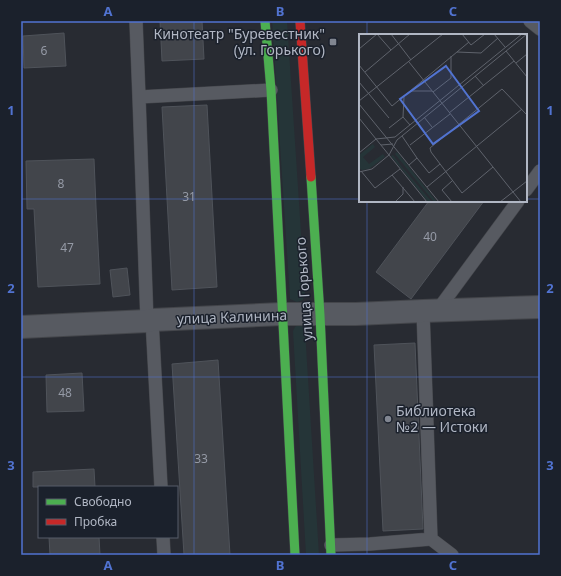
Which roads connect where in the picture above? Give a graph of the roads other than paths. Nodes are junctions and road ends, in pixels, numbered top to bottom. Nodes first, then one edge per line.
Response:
1 (136, 21) edge
2 (265, 21) edge
3 (300, 21) edge
4 (530, 21) edge
5 (540, 29) edge
6 (271, 90) junction
7 (140, 97) junction
8 (540, 171) edge
9 (527, 189) edge
10 (517, 202) edge
11 (540, 307) edge
12 (430, 311) junction
13 (282, 314) junction
14 (320, 315) junction
15 (150, 320) junction
16 (21, 327) edge
17 (161, 486) edge
18 (163, 538) edge
19 (431, 539) junction
20 (331, 550) edge
21 (164, 555) edge
22 (294, 555) edge
23 (452, 555) edge

1 - 7 lane
2 - 6 main road, улица Горького
3 - 14 main road, улица Горького
4 - 5 lane
6 - 7 lane
6 - 13 main road, улица Горького
7 - 15 lane
8 - 9 lane
10 - 12 lane
11 - 12 street, улица Калинина
12 - 14 street, улица Калинина
12 - 19 lane
13 - 14 street, улица Калинина
13 - 15 street, улица Калинина
13 - 22 main road, улица Горького
14 - 20 main road, улица Горького
15 - 16 street, улица Калинина
15 - 17 lane
18 - 21 lane
19 - 20 lane
19 - 23 lane

